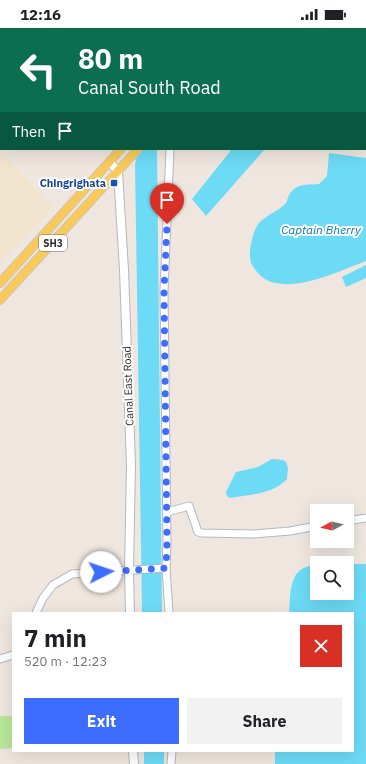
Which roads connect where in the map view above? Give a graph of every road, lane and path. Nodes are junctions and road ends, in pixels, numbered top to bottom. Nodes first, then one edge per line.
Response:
1 (121, 150) edge
2 (170, 150) edge
3 (137, 151) edge
4 (110, 162) junction
5 (118, 172) junction
6 (0, 283) edge
7 (0, 300) edge
8 (167, 512) junction
9 (366, 518) edge
10 (354, 520) edge
11 (310, 527) edge
12 (165, 569) junction
13 (132, 570) junction
14 (36, 612) edge
15 (130, 612) edge
16 (169, 612) edge
17 (12, 655) edge
18 (0, 659) edge
19 (134, 752) edge
20 (172, 752) edge
21 (134, 764) edge
22 (171, 764) edge

1 - 4 main road, SH3
2 - 8 street
3 - 5 main road, SH3
4 - 5 main road
4 - 6 main road, SH3
5 - 7 main road, SH3
5 - 13 main road, Canal East Road
8 - 11 street
8 - 12 street
9 - 10 street
12 - 13 street
12 - 16 street
13 - 14 street
13 - 15 main road, Canal East Road
17 - 18 street
19 - 21 main road
20 - 22 street

